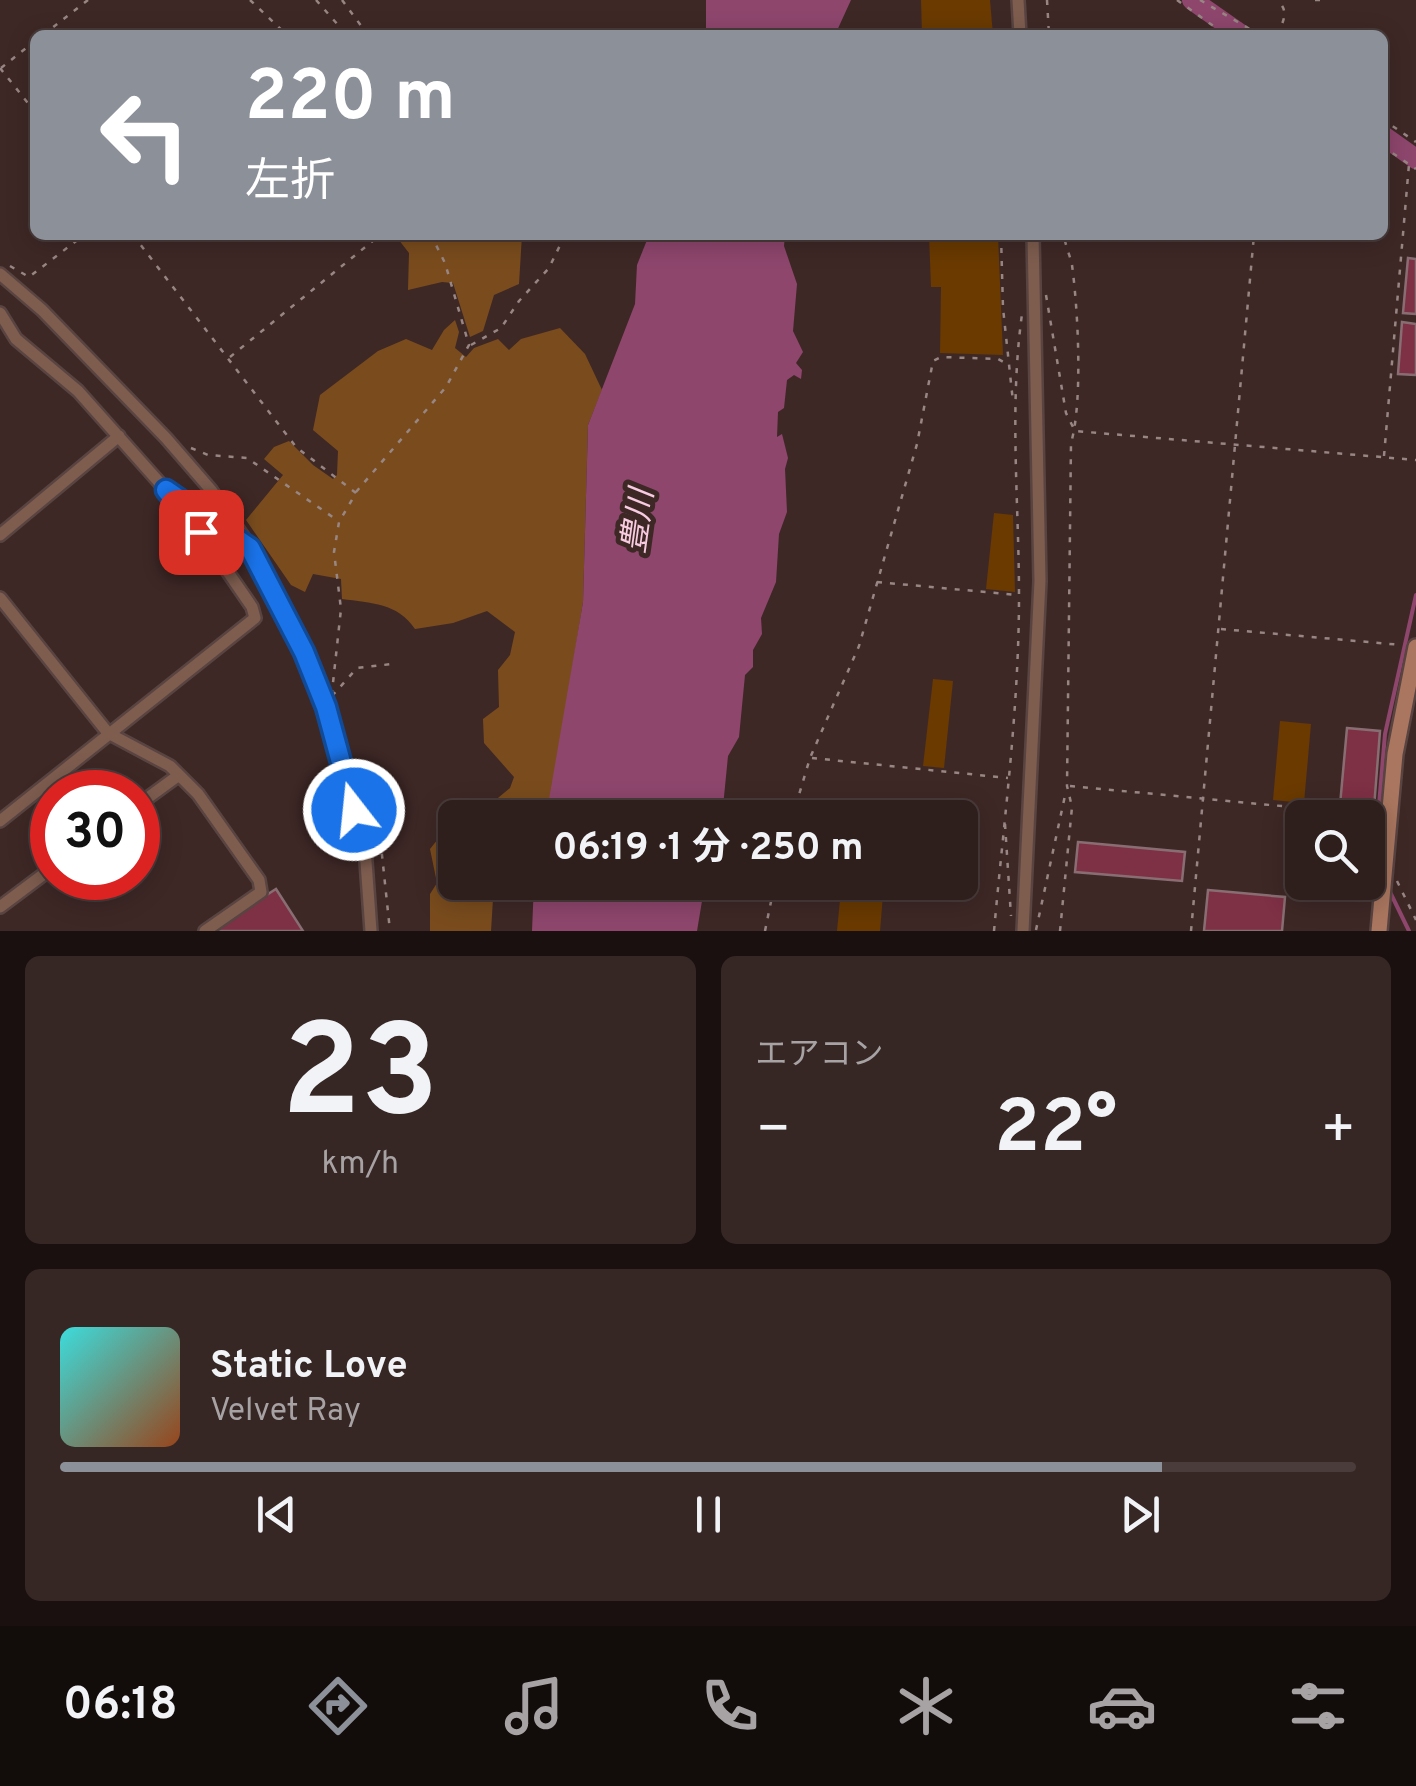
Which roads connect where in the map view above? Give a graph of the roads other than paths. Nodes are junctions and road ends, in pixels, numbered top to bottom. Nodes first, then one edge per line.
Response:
1 (1018, 0) edge
2 (1020, 30) edge
3 (1034, 240) edge
4 (0, 274) edge
5 (0, 313) edge
6 (119, 436) junction
7 (166, 490) junction
8 (0, 535) edge
9 (250, 548) junction
10 (0, 598) edge
11 (1408, 646) edge
12 (108, 733) junction
13 (179, 775) junction
14 (160, 789) edge
15 (0, 821) edge
16 (30, 884) edge
17 (0, 907) edge
18 (204, 931) edge
19 (371, 931) edge
20 (1023, 931) edge
21 (1380, 931) edge

1 - 2 street
3 - 20 street
4 - 9 street
5 - 6 street
6 - 7 street
6 - 8 street
7 - 9 street
7 - 12 street
9 - 19 street
10 - 12 street
11 - 21 main road
12 - 13 street
12 - 15 street
13 - 14 street
13 - 18 street
16 - 17 street

